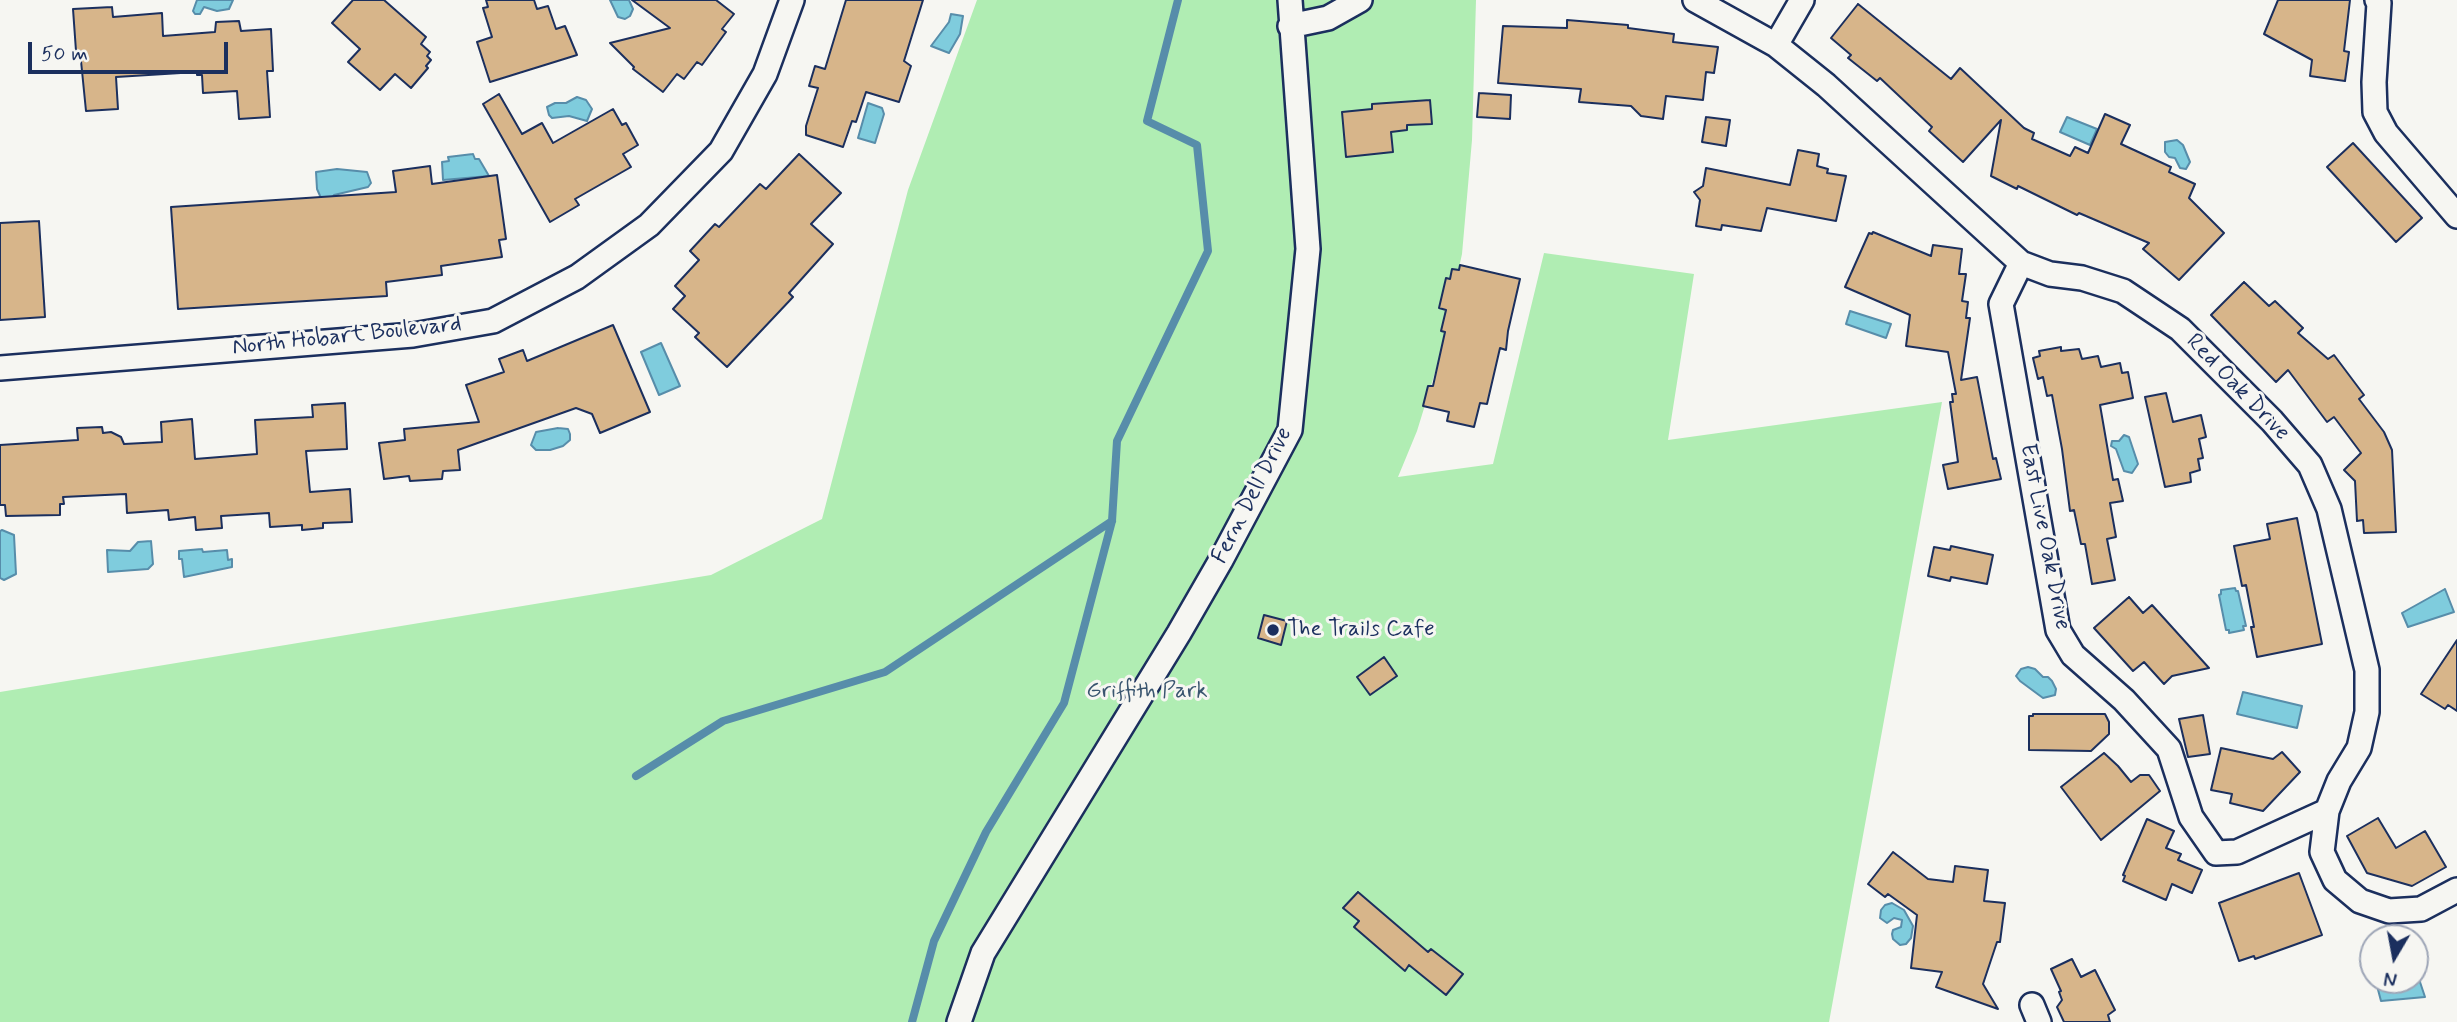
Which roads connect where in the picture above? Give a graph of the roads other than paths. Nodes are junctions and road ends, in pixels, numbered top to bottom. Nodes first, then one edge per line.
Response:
1 (792, 0) edge
2 (1290, 0) edge
3 (1360, 0) edge
4 (1695, 0) edge
5 (1802, 0) edge
6 (2378, 0) edge
7 (1290, 26) junction
8 (1776, 46) junction
9 (2457, 216) edge
10 (2021, 263) junction
11 (0, 368) edge
12 (2327, 811) junction
13 (2457, 890) edge
14 (959, 1022) edge

1 - 11 street, North Hobart Boulevard
2 - 7 street, Fern Dell Drive
3 - 7 street
4 - 8 street, Red Oak Drive
5 - 8 street
6 - 9 street
7 - 14 street, Fern Dell Drive
8 - 10 street, Red Oak Drive
10 - 12 street, Red Oak Drive
10 - 12 street, East Live Oak Drive
12 - 13 street, Red Oak Drive

